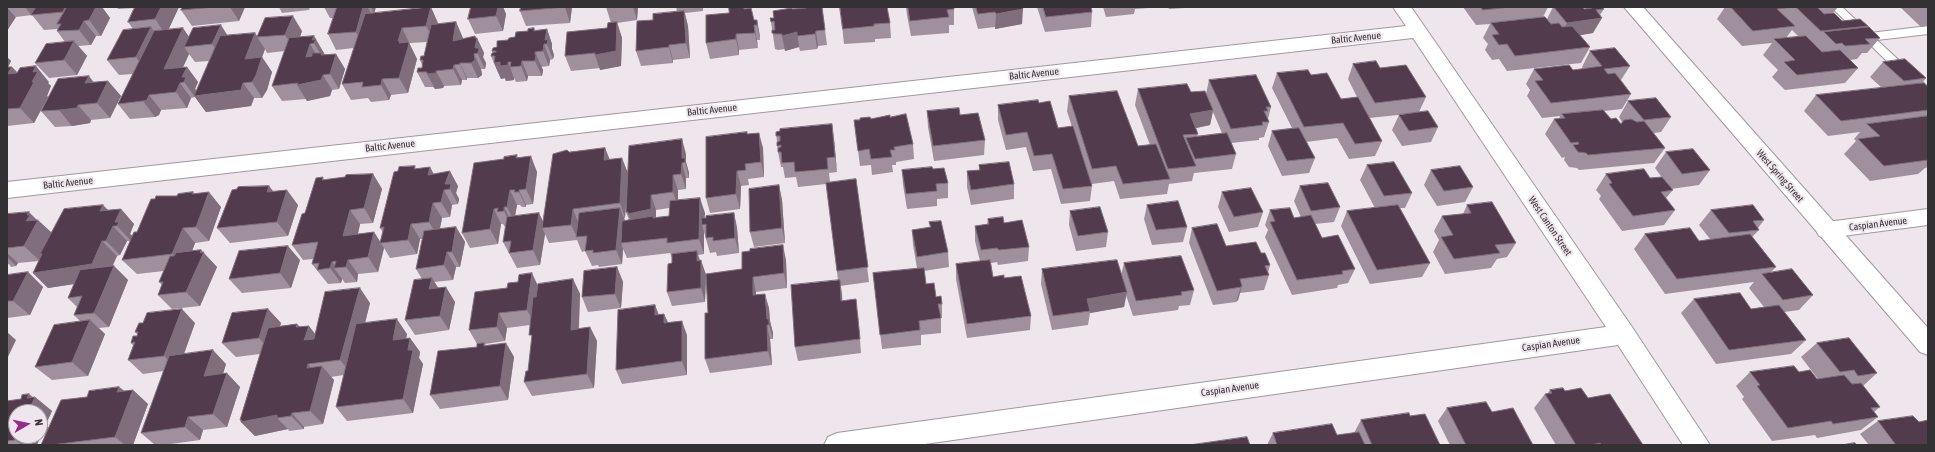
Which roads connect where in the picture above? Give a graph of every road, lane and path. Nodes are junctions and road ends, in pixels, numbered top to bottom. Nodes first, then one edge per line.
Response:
1 (1402, 7) edge
2 (1633, 7) edge
3 (1836, 7) edge
4 (1928, 30) edge
5 (1417, 31) junction
6 (1868, 37) junction
7 (1928, 94) edge
8 (7, 190) edge
9 (1928, 217) edge
10 (1827, 230) junction
11 (1624, 334) junction
12 (1928, 345) edge
13 (837, 445) edge
14 (1697, 445) edge

1 - 5 street, West Canton Street
2 - 10 street, West Spring Street
3 - 6 lane
4 - 6 lane
5 - 8 street, Baltic Avenue
5 - 11 street, West Canton Street
6 - 7 lane
9 - 10 street, Caspian Avenue
10 - 12 street, West Spring Street
11 - 13 street, Caspian Avenue
11 - 14 street, West Canton Street

